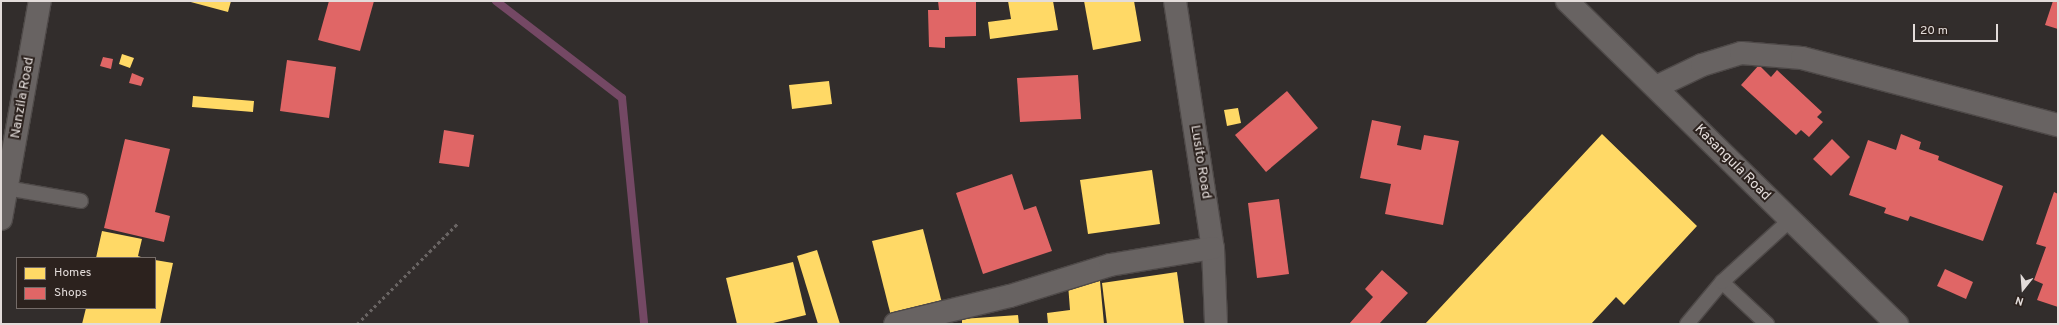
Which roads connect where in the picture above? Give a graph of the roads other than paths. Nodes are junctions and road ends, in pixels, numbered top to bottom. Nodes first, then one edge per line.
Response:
1 (40, 1) edge
2 (1175, 1) edge
3 (1567, 1) edge
4 (1656, 87) junction
5 (2058, 125) edge
6 (6, 188) junction
7 (81, 201) dead end
8 (1, 219) edge
9 (1789, 221) junction
10 (1214, 248) junction
11 (1722, 282) junction
12 (895, 324) edge
13 (1216, 324) edge
14 (1687, 324) edge
15 (1768, 324) edge
16 (1897, 324) edge

1 - 6 street, Nanzila Road
2 - 10 street, Lusito Road
3 - 4 street, Kasangula Road
4 - 5 street
4 - 9 street, Kasangula Road
6 - 7 lane
6 - 8 street, Nanzila Road
9 - 11 lane
9 - 16 street, Kasangula Road
10 - 12 street
10 - 13 street, Lusito Road
11 - 14 lane
11 - 15 lane

